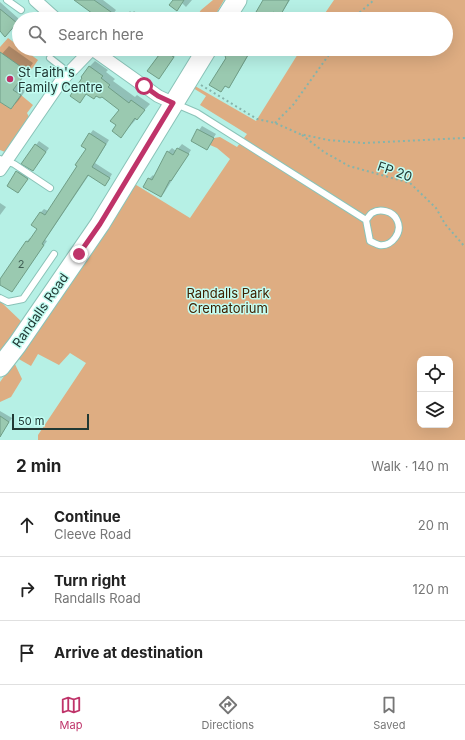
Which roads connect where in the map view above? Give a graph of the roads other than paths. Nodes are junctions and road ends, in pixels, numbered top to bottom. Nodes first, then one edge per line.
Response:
1 (7, 0) edge
2 (35, 0) edge
3 (237, 0) edge
4 (21, 10) dead end
5 (48, 12) edge
6 (229, 12) edge
7 (85, 56) edge
8 (102, 56) edge
9 (203, 56) edge
10 (50, 58) dead end
11 (69, 72) junction
12 (173, 103) junction
13 (2, 164) edge
14 (50, 188) dead end
15 (366, 220) junction
16 (54, 254) dead end
17 (0, 298) edge
18 (0, 368) edge

1 - 4 lane
2 - 5 street
3 - 6 main road
7 - 11 street
8 - 12 street
9 - 12 main road, Randalls Road
10 - 11 lane
11 - 13 street
12 - 15 lane
12 - 18 main road, Randalls Road
13 - 14 lane
15 - 15 lane
16 - 17 lane

